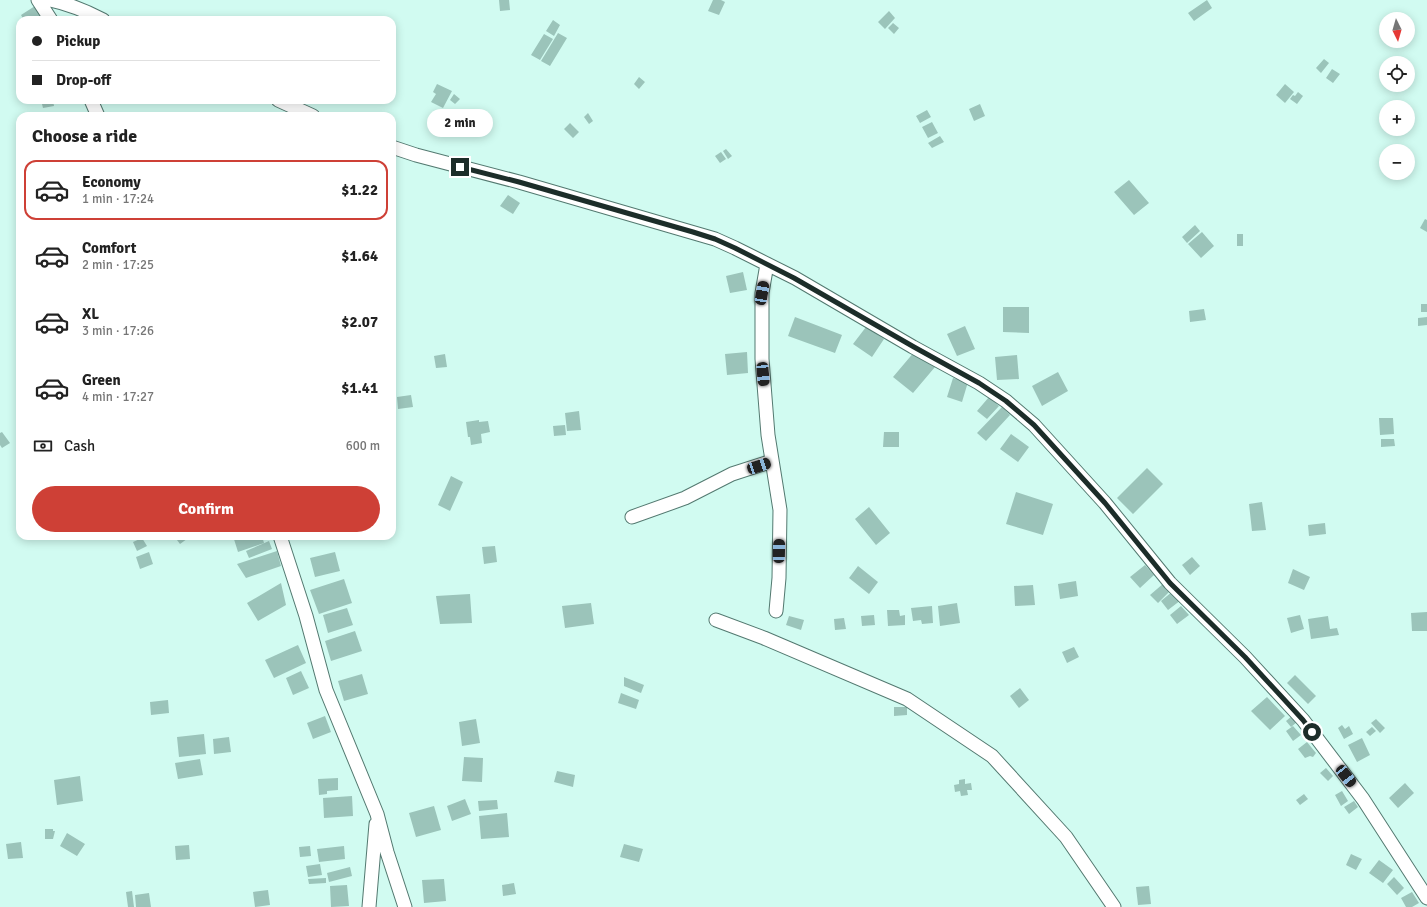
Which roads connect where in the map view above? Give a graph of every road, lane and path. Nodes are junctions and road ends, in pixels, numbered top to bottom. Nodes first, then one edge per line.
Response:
1 (38, 0) edge
2 (50, 0) edge
3 (48, 16) edge
4 (95, 16) edge
5 (287, 104) edge
6 (304, 112) edge
7 (396, 148) edge
8 (767, 264) junction
9 (772, 461) junction
10 (632, 518) dead end
11 (281, 540) edge
12 (776, 611) dead end
13 (716, 620) dead end
14 (377, 814) junction
15 (1427, 898) edge
16 (369, 907) edge
17 (406, 907) edge
18 (1114, 907) edge

1 - 3 street
2 - 4 street
5 - 6 street
7 - 8 street
8 - 9 street
8 - 15 street
9 - 10 street
9 - 12 street
11 - 14 street
13 - 18 street
14 - 16 street
14 - 17 street

